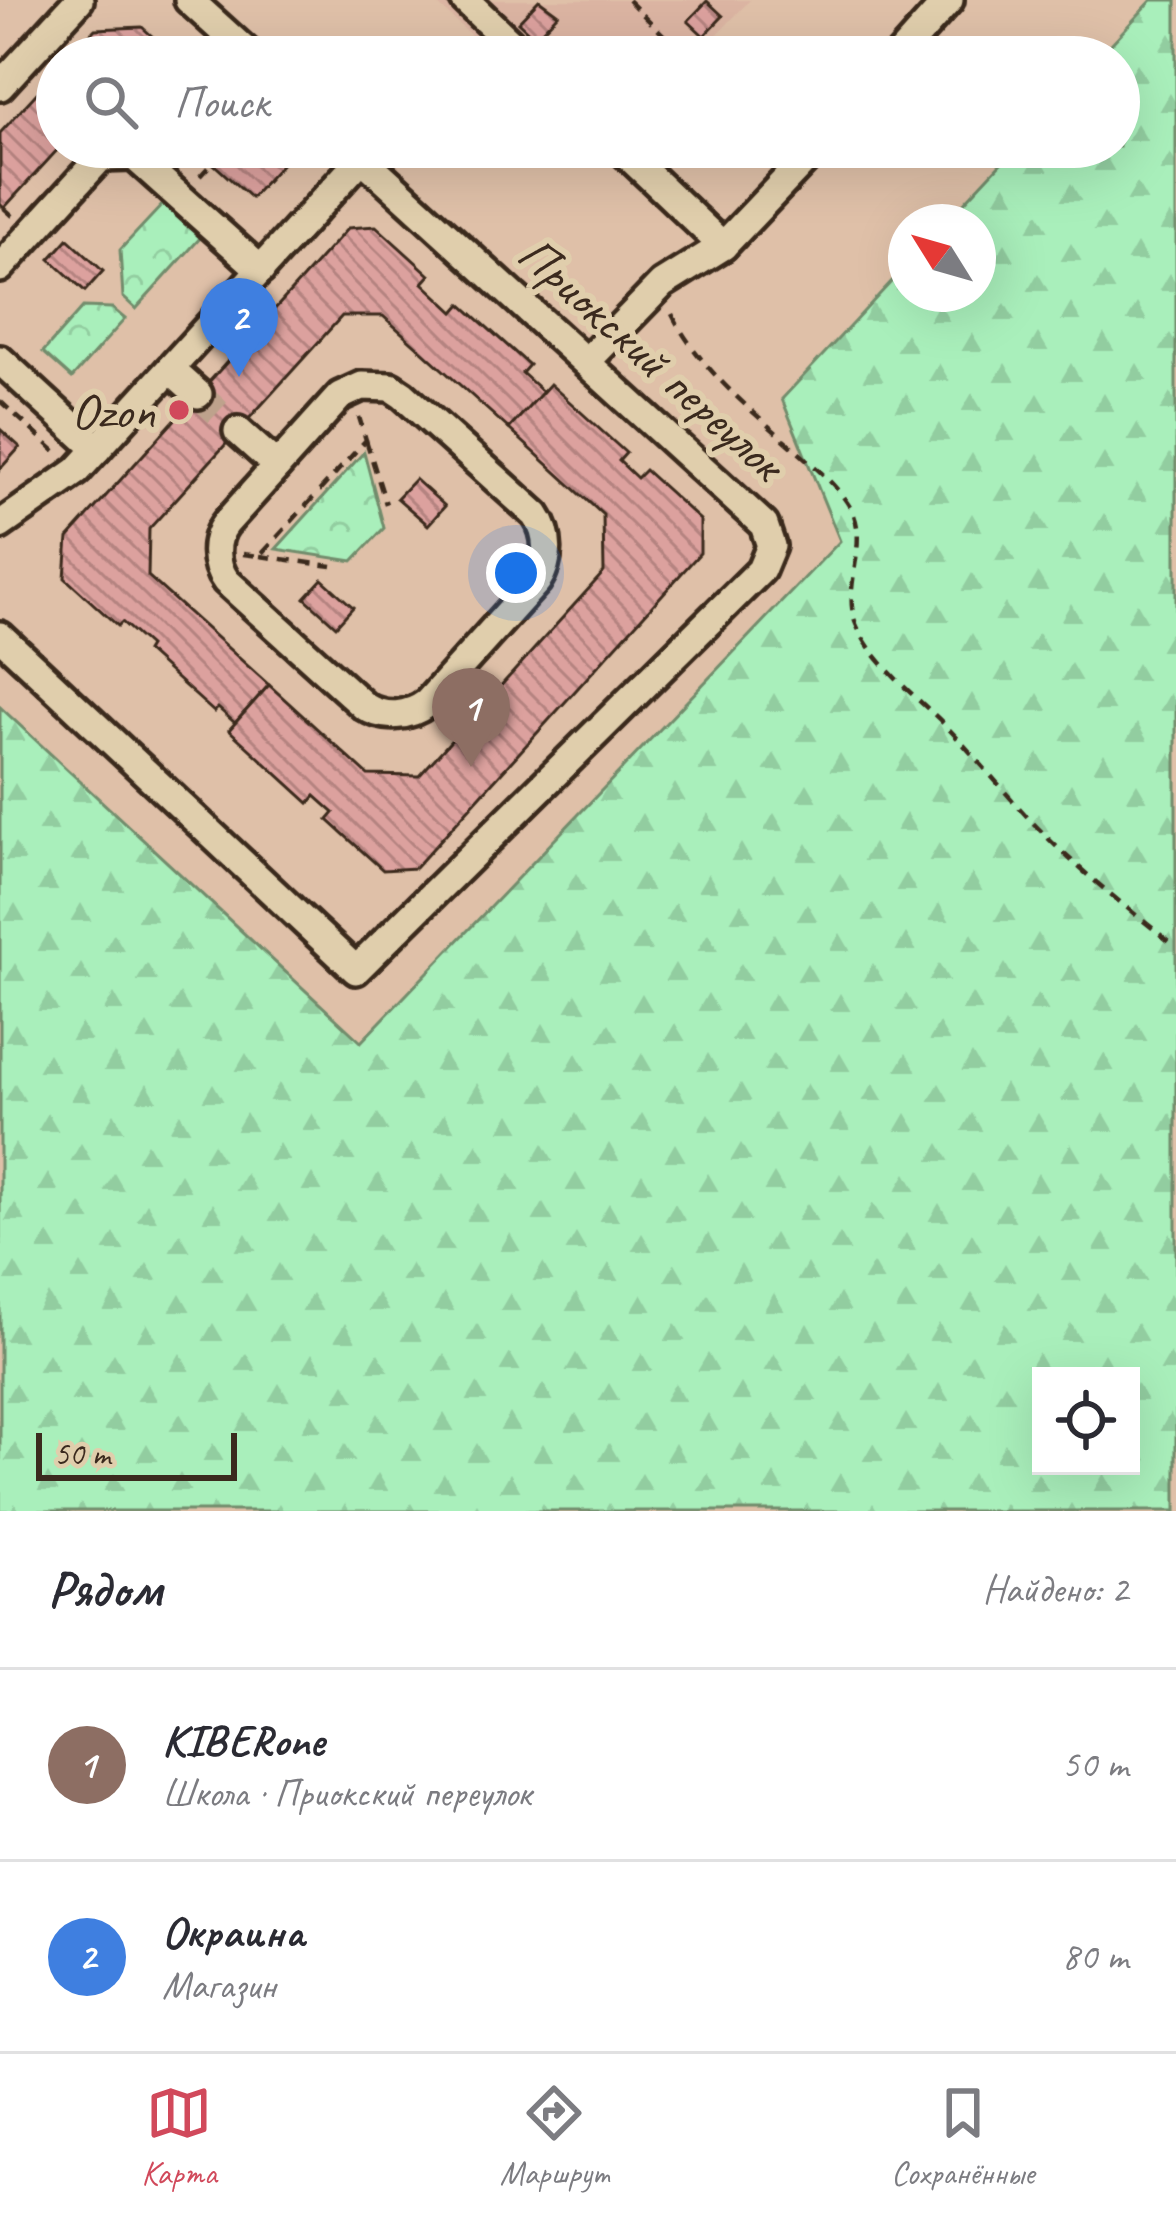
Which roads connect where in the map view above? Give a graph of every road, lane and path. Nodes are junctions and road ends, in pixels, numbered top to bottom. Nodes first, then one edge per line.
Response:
1 (80, 0) edge
2 (189, 0) edge
3 (465, 0) edge
4 (949, 0) edge
5 (632, 1) edge
6 (47, 36) edge
7 (229, 36) edge
8 (503, 36) edge
9 (666, 36) edge
10 (917, 36) edge
11 (36, 47) edge
12 (0, 86) edge
13 (91, 168) edge
14 (147, 168) edge
15 (207, 168) edge
16 (344, 168) edge
17 (373, 168) edge
18 (641, 168) edge
19 (797, 168) edge
20 (198, 178) dead end
21 (723, 246) junction
22 (0, 268) edge
23 (261, 270) junction
24 (662, 284) junction
25 (0, 360) edge
26 (586, 362) junction
27 (170, 369) junction
28 (350, 388) junction
29 (198, 394) tunnel mouth
30 (0, 401) edge
31 (238, 431) tunnel mouth
32 (366, 440) junction
33 (98, 449) junction
34 (277, 466) junction
35 (77, 471) junction
36 (386, 504) dead end
37 (0, 524) edge
38 (217, 550) junction
39 (260, 556) junction
40 (332, 566) dead end
41 (0, 636) edge
42 (1176, 947) edge

1 - 6 street
2 - 7 street
3 - 8 street
4 - 10 street
5 - 9 path
11 - 12 street
13 - 22 street
14 - 23 street
15 - 20 path
16 - 23 street
17 - 26 street, Приокский переулок
18 - 21 street
19 - 21 street
21 - 24 street
23 - 27 street
24 - 26 street
24 - 42 path
25 - 33 street
26 - 41 street, Приокский переулок
27 - 29 street
27 - 33 street
28 - 32 path
28 - 34 street
28 - 38 street
30 - 35 path
31 - 34 street
32 - 36 path
32 - 39 path
33 - 35 street
34 - 38 street
35 - 37 street
38 - 39 path
39 - 40 path

